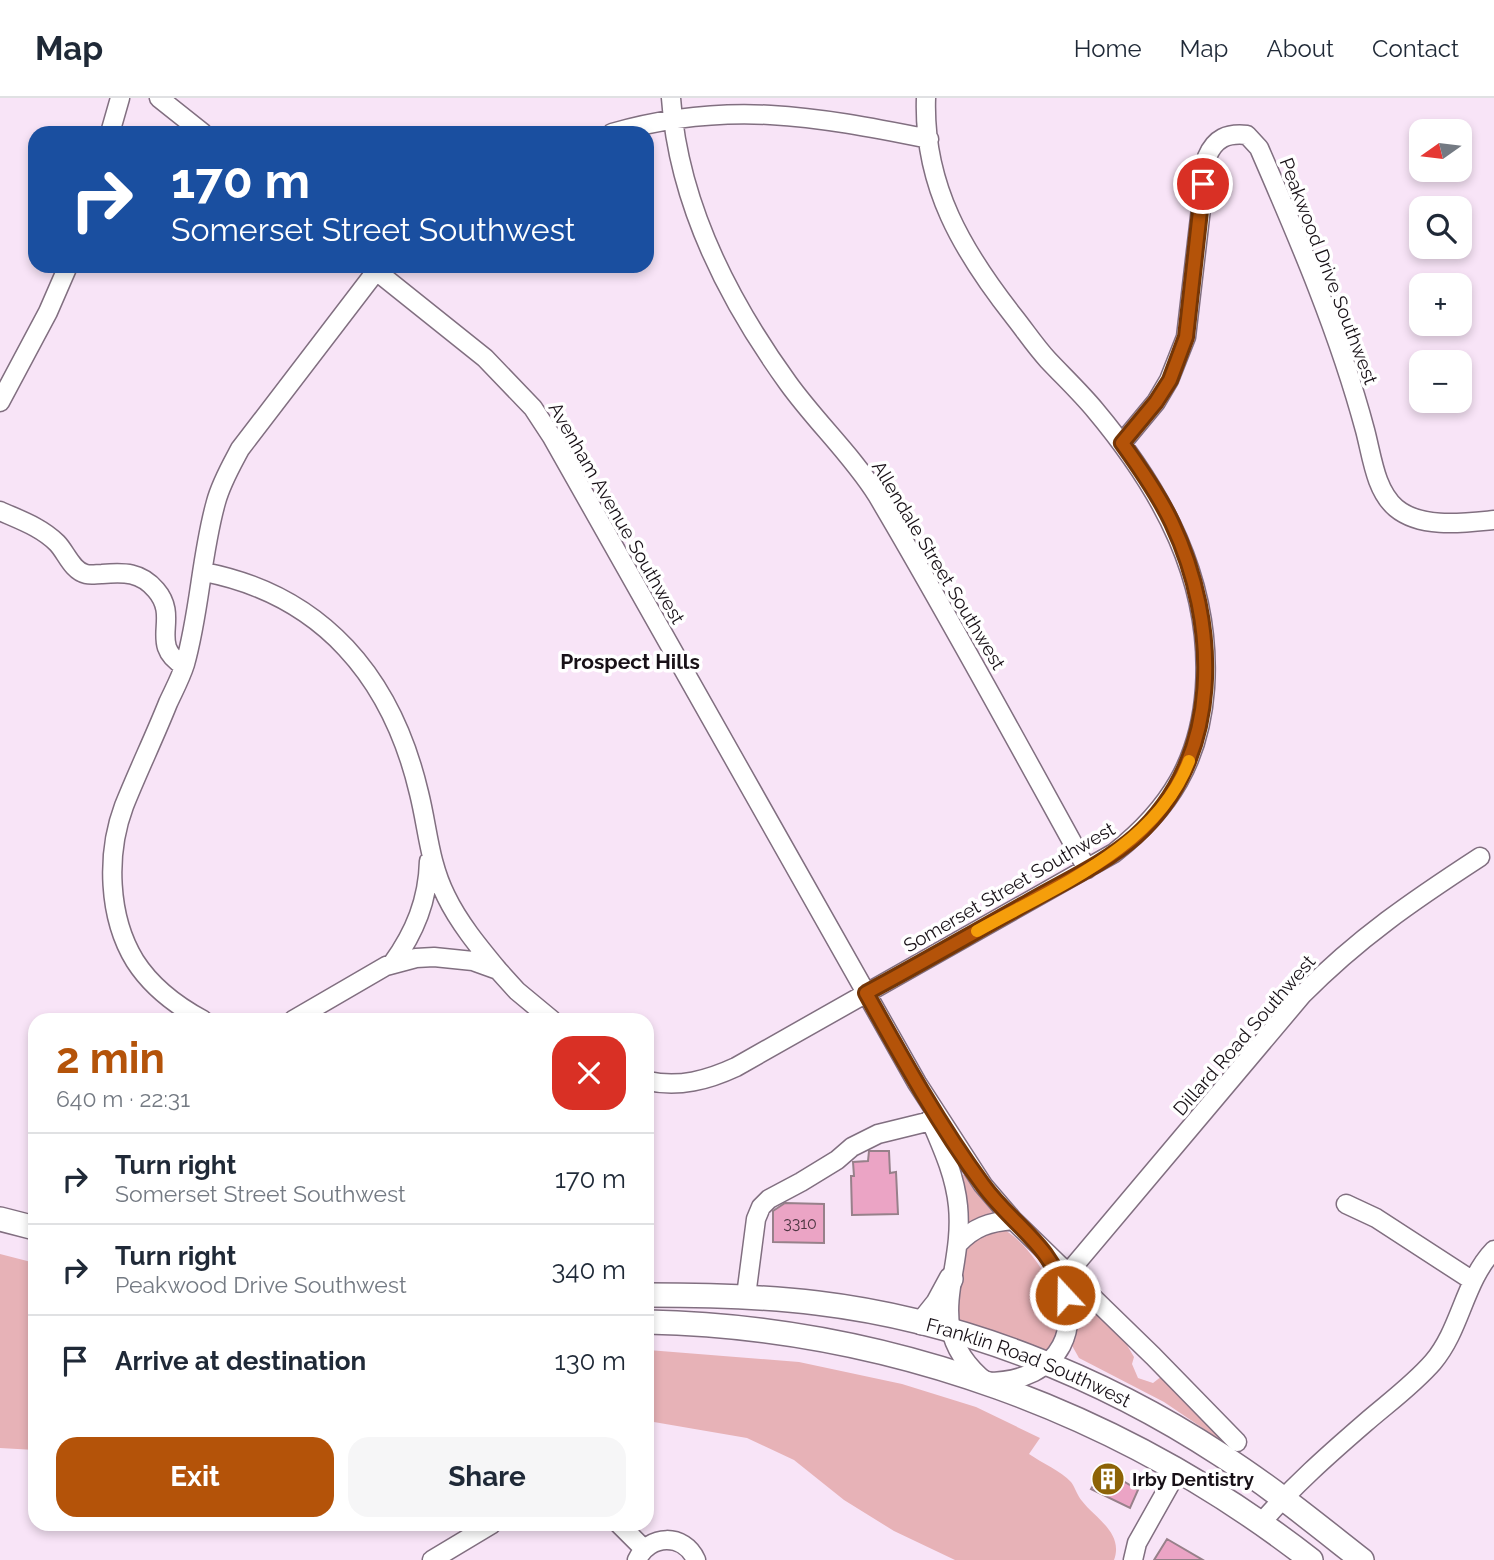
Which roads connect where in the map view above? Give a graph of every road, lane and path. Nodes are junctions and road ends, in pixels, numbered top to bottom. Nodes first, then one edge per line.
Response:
1 (120, 98) edge
2 (159, 98) edge
3 (671, 98) edge
4 (926, 98) edge
5 (673, 119) junction
6 (112, 126) edge
7 (194, 126) edge
8 (642, 126) edge
9 (929, 139) junction
10 (65, 273) edge
11 (371, 273) edge
12 (381, 273) edge
13 (0, 402) edge
14 (1122, 443) junction
15 (0, 511) edge
16 (1494, 520) edge
17 (204, 572) junction
18 (184, 666) junction
19 (429, 852) junction
20 (1480, 858) dead end
21 (1087, 869) junction
22 (392, 964) junction
23 (498, 970) junction
24 (866, 993) junction
25 (191, 1013) edge
26 (305, 1013) edge
27 (544, 1013) edge
28 (654, 1082) edge
29 (916, 1083) junction
30 (931, 1121) junction
31 (1346, 1204) dead end
32 (0, 1220) edge
33 (1013, 1220) junction
34 (28, 1226) edge
35 (958, 1244) junction
36 (1043, 1249) junction
37 (1494, 1250) edge
38 (1068, 1273) junction
39 (951, 1279) junction
40 (1473, 1281) junction
41 (654, 1295) edge
42 (746, 1296) junction
43 (654, 1322) edge
44 (922, 1323) junction
45 (950, 1331) junction
46 (1048, 1365) junction
47 (986, 1382) junction
48 (1237, 1443) dead end
49 (1178, 1470) junction
50 (1283, 1497) junction
51 (1261, 1523) junction
52 (480, 1531) edge
53 (624, 1531) edge
54 (640, 1554) edge
55 (432, 1560) edge
56 (696, 1560) edge
57 (1133, 1560) edge
58 (1311, 1560) edge
59 (1362, 1560) edge

1 - 6 street
2 - 7 street
3 - 5 street, Allendale Street Southwest
4 - 9 street, Somerset Street Southwest
5 - 8 street
5 - 9 street
5 - 21 street, Allendale Street Southwest
9 - 14 street, Somerset Street Southwest
10 - 13 street
11 - 17 street
12 - 24 street, Avenham Avenue Southwest
14 - 16 street, Peakwood Drive Southwest
14 - 21 street, Somerset Street Southwest
15 - 18 street
17 - 18 street
17 - 19 street
18 - 25 street
19 - 22 street
19 - 23 street
20 - 38 street, Dillard Road Southwest
21 - 24 street, Somerset Street Southwest
22 - 23 street
22 - 26 street
23 - 27 street
24 - 28 street, Somerset Street Southwest
24 - 29 street, Avenham Avenue Southwest
29 - 30 street, Avenham Avenue Southwest
29 - 33 street, Avenham Avenue Southwest
30 - 35 street, Avenham Avenue Southwest
30 - 42 street
31 - 40 street
32 - 34 main road
33 - 35 street
33 - 36 street, Avenham Avenue Southwest
35 - 39 street, Avenham Avenue Southwest
36 - 38 street, Avenham Avenue Southwest
36 - 46 street, Avenham Avenue Southwest
37 - 40 street
38 - 48 street, Avenham Avenue Southwest
39 - 44 main road
39 - 45 street, Avenham Avenue Southwest
40 - 50 street
41 - 42 main road, Franklin Road Southwest
42 - 44 main road, Franklin Road Southwest
43 - 47 main road, Franklin Road Southwest
44 - 45 main road, Franklin Road Southwest
45 - 46 main road, Franklin Road Southwest
45 - 47 street, Avenham Avenue Southwest
46 - 47 street
46 - 50 main road, Franklin Road Southwest
47 - 49 main road, Franklin Road Southwest
49 - 51 main road, Franklin Road Southwest
49 - 57 street
50 - 51 street
50 - 59 main road, Franklin Road Southwest
51 - 58 main road, Franklin Road Southwest
52 - 55 street
53 - 54 street
54 - 56 street

